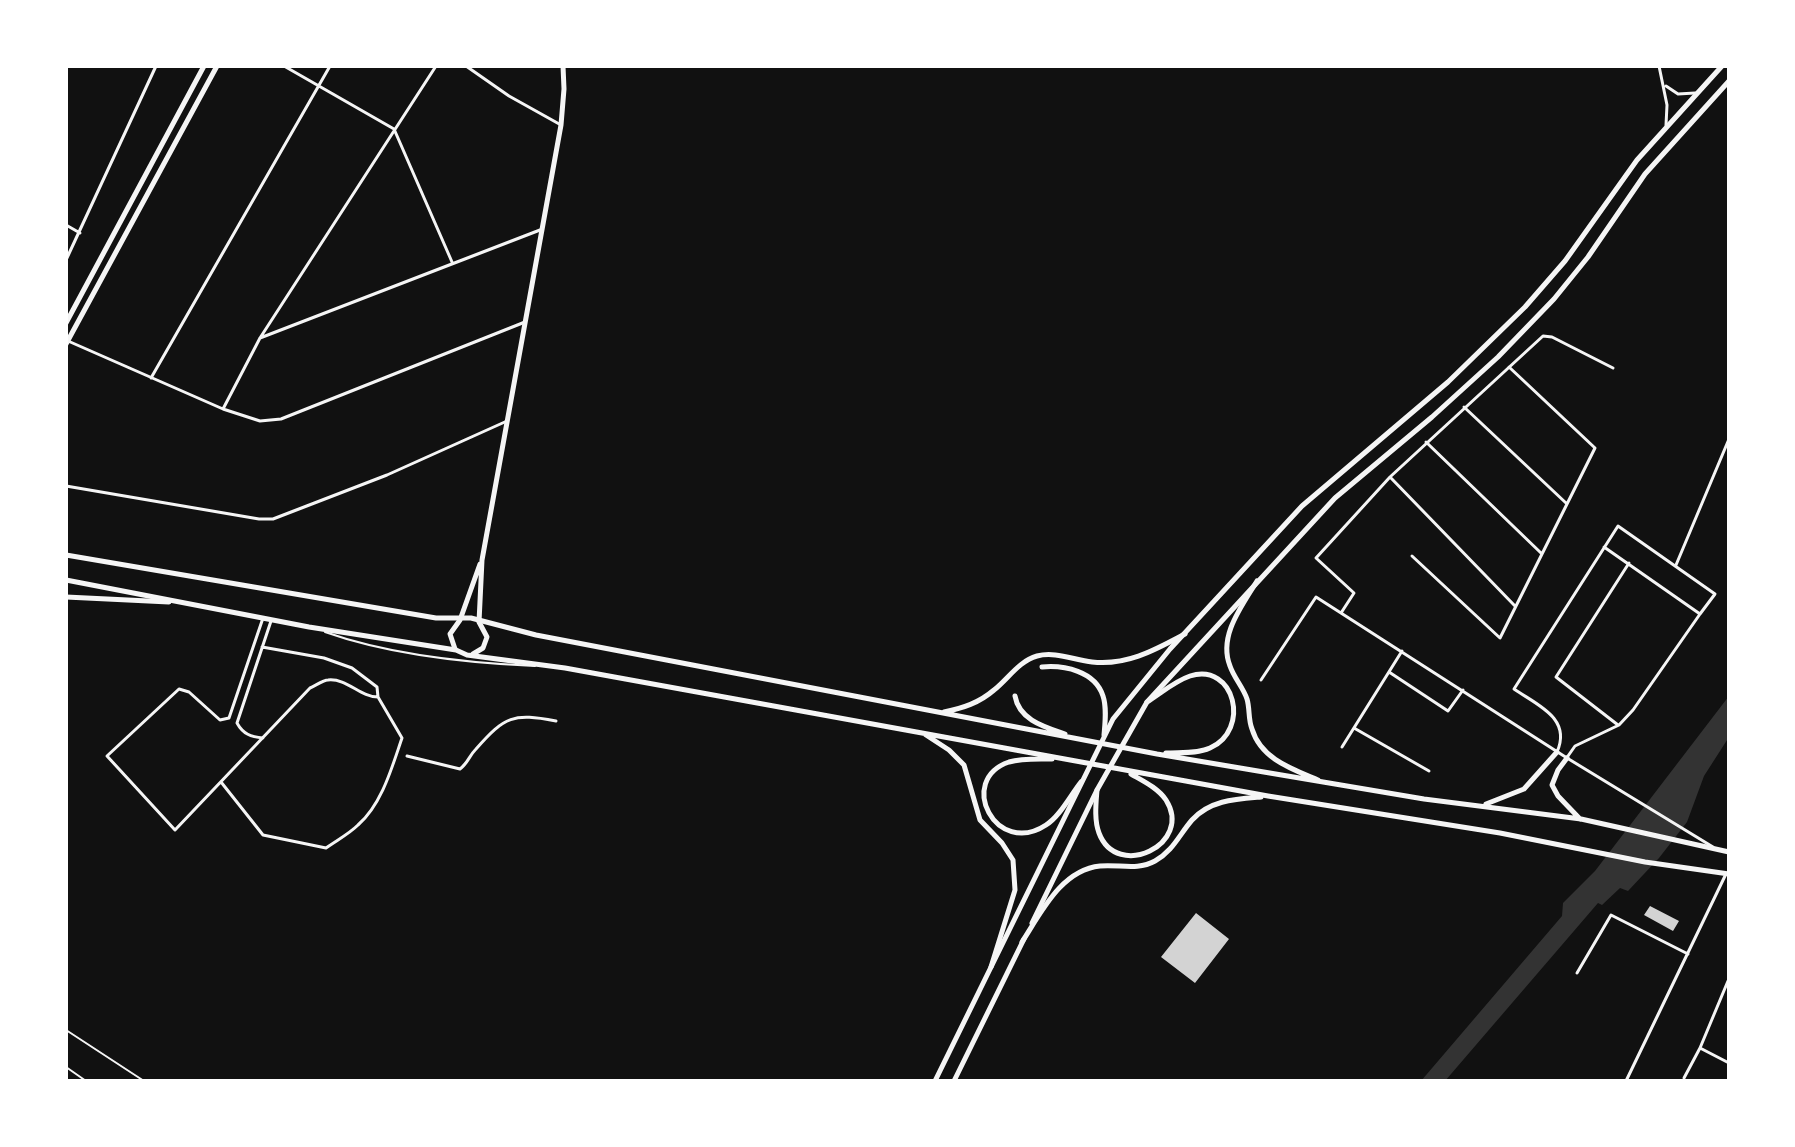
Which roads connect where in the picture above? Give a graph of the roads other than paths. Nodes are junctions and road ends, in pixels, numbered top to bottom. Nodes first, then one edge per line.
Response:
1 (156, 66) edge
2 (204, 66) edge
3 (217, 66) edge
4 (284, 66) edge
5 (330, 66) edge
6 (436, 66) edge
7 (466, 66) edge
8 (563, 66) edge
9 (1659, 66) edge
10 (1722, 66) edge
11 (1729, 81) edge
12 (1663, 83) junction
13 (318, 85) junction
14 (1700, 91) junction
15 (561, 125) junction
16 (394, 129) junction
17 (1666, 129) junction
18 (66, 225) edge
19 (542, 229) junction
20 (80, 233) junction
21 (66, 260) edge
22 (453, 263) junction
23 (526, 322) junction
24 (66, 323) edge
25 (260, 338) junction
26 (67, 342) edge
27 (1509, 367) junction
28 (1613, 368) dead end
29 (151, 378) junction
30 (1464, 407) junction
31 (223, 409) junction
32 (507, 421) junction
33 (1729, 439) edge
34 (1426, 442) junction
35 (1390, 477) junction
36 (66, 486) edge
37 (1566, 504) junction
38 (1604, 547) junction
39 (1542, 554) junction
40 (66, 555) edge
41 (1412, 556) dead end
42 (482, 560) junction
43 (1629, 563) junction
44 (1675, 566) junction
45 (66, 580) edge
46 (1257, 581) junction
47 (66, 597) edge
48 (179, 602) junction
49 (1515, 606) junction
50 (1341, 613) junction
51 (1700, 614) junction
52 (263, 618) junction
53 (271, 619) junction
54 (460, 620) junction
55 (479, 622) junction
56 (309, 627) junction
57 (1185, 634) junction
58 (262, 647) junction
59 (456, 650) junction
60 (1402, 651) junction
61 (473, 654) junction
62 (1042, 667) dead end
63 (565, 668) junction
64 (1389, 672) junction
65 (1261, 680) dead end
66 (1463, 690) junction
67 (1015, 696) dead end
68 (378, 697) junction
69 (1147, 702) junction
70 (939, 713) junction
71 (556, 721) dead end
72 (1619, 725) junction
73 (1354, 728) junction
74 (921, 732) junction
75 (1104, 735) junction
76 (263, 738) junction
77 (1081, 740) junction
78 (1342, 747) dead end
79 (1557, 752) junction
80 (1157, 754) junction
81 (407, 756) dead end
82 (1567, 758) junction
83 (1065, 759) junction
84 (1127, 771) junction
85 (1429, 771) dead end
86 (221, 782) junction
87 (1081, 782) junction
88 (1326, 783) junction
89 (1097, 790) junction
90 (1268, 796) junction
91 (1485, 805) junction
92 (1581, 819) junction
93 (1716, 849) junction
94 (1729, 852) edge
95 (1728, 874) edge
96 (1022, 942) junction
97 (1688, 954) junction
98 (991, 967) junction
99 (1577, 973) dead end
100 (1729, 980) edge
101 (66, 1030) edge
102 (1700, 1048) junction
103 (1729, 1063) edge
104 (937, 1078) edge
105 (1684, 1078) dead end
106 (144, 1081) edge
107 (953, 1081) edge
108 (1626, 1081) edge

1 - 20 street
2 - 24 main road
3 - 26 main road
4 - 13 street
5 - 13 street
6 - 16 street
7 - 15 street
8 - 15 main road
9 - 12 street
10 - 14 main road
11 - 46 main road
12 - 14 street
12 - 17 street
13 - 16 street
13 - 29 street
14 - 17 main road
15 - 19 main road
16 - 22 street
16 - 25 street
17 - 57 main road
18 - 20 street
19 - 22 street
19 - 23 main road
20 - 21 street
22 - 25 street
23 - 31 street
23 - 32 main road
25 - 31 street
26 - 29 street
27 - 28 street
27 - 30 street
27 - 37 street
29 - 31 street
30 - 34 street
30 - 37 street
32 - 36 street
32 - 42 main road
33 - 44 street
34 - 35 street
34 - 39 street
35 - 49 street
35 - 50 street
37 - 39 street
38 - 43 street
38 - 44 street
38 - 79 street
39 - 49 street
40 - 54 main road
41 - 49 street
42 - 54 main road
42 - 55 main road
43 - 51 street
43 - 72 street
44 - 51 street
45 - 48 main road
46 - 69 main road
46 - 88 main road
47 - 48 main road
48 - 52 main road
50 - 60 street
50 - 65 street
51 - 72 street
52 - 53 main road
52 - 86 street
53 - 56 main road
53 - 58 street
54 - 55 main road
54 - 59 main road
55 - 61 main road
55 - 70 main road
56 - 59 main road
56 - 63 lane
57 - 70 main road
57 - 75 main road
58 - 68 street
58 - 76 street
59 - 61 main road
60 - 64 street
60 - 66 street
61 - 63 main road
62 - 75 main road
63 - 74 main road
64 - 66 street
64 - 73 street
66 - 79 street
67 - 77 main road
68 - 76 street
68 - 86 street
69 - 80 main road
69 - 89 main road
70 - 77 main road
71 - 81 street
72 - 82 street
73 - 78 street
73 - 85 street
74 - 83 main road
74 - 98 main road
75 - 87 main road
76 - 86 street
77 - 80 main road
79 - 82 street
79 - 91 main road
80 - 88 main road
82 - 92 main road
82 - 93 street
83 - 84 main road
83 - 87 main road
84 - 89 main road
84 - 90 main road
87 - 98 main road
88 - 91 main road
89 - 96 main road
90 - 95 main road
90 - 96 main road
91 - 92 main road
92 - 93 main road
93 - 94 main road
95 - 97 street
96 - 107 main road
97 - 99 street
97 - 108 street
98 - 104 main road
100 - 102 street
101 - 106 lane
102 - 103 street
102 - 105 street
104 - 107 main road

